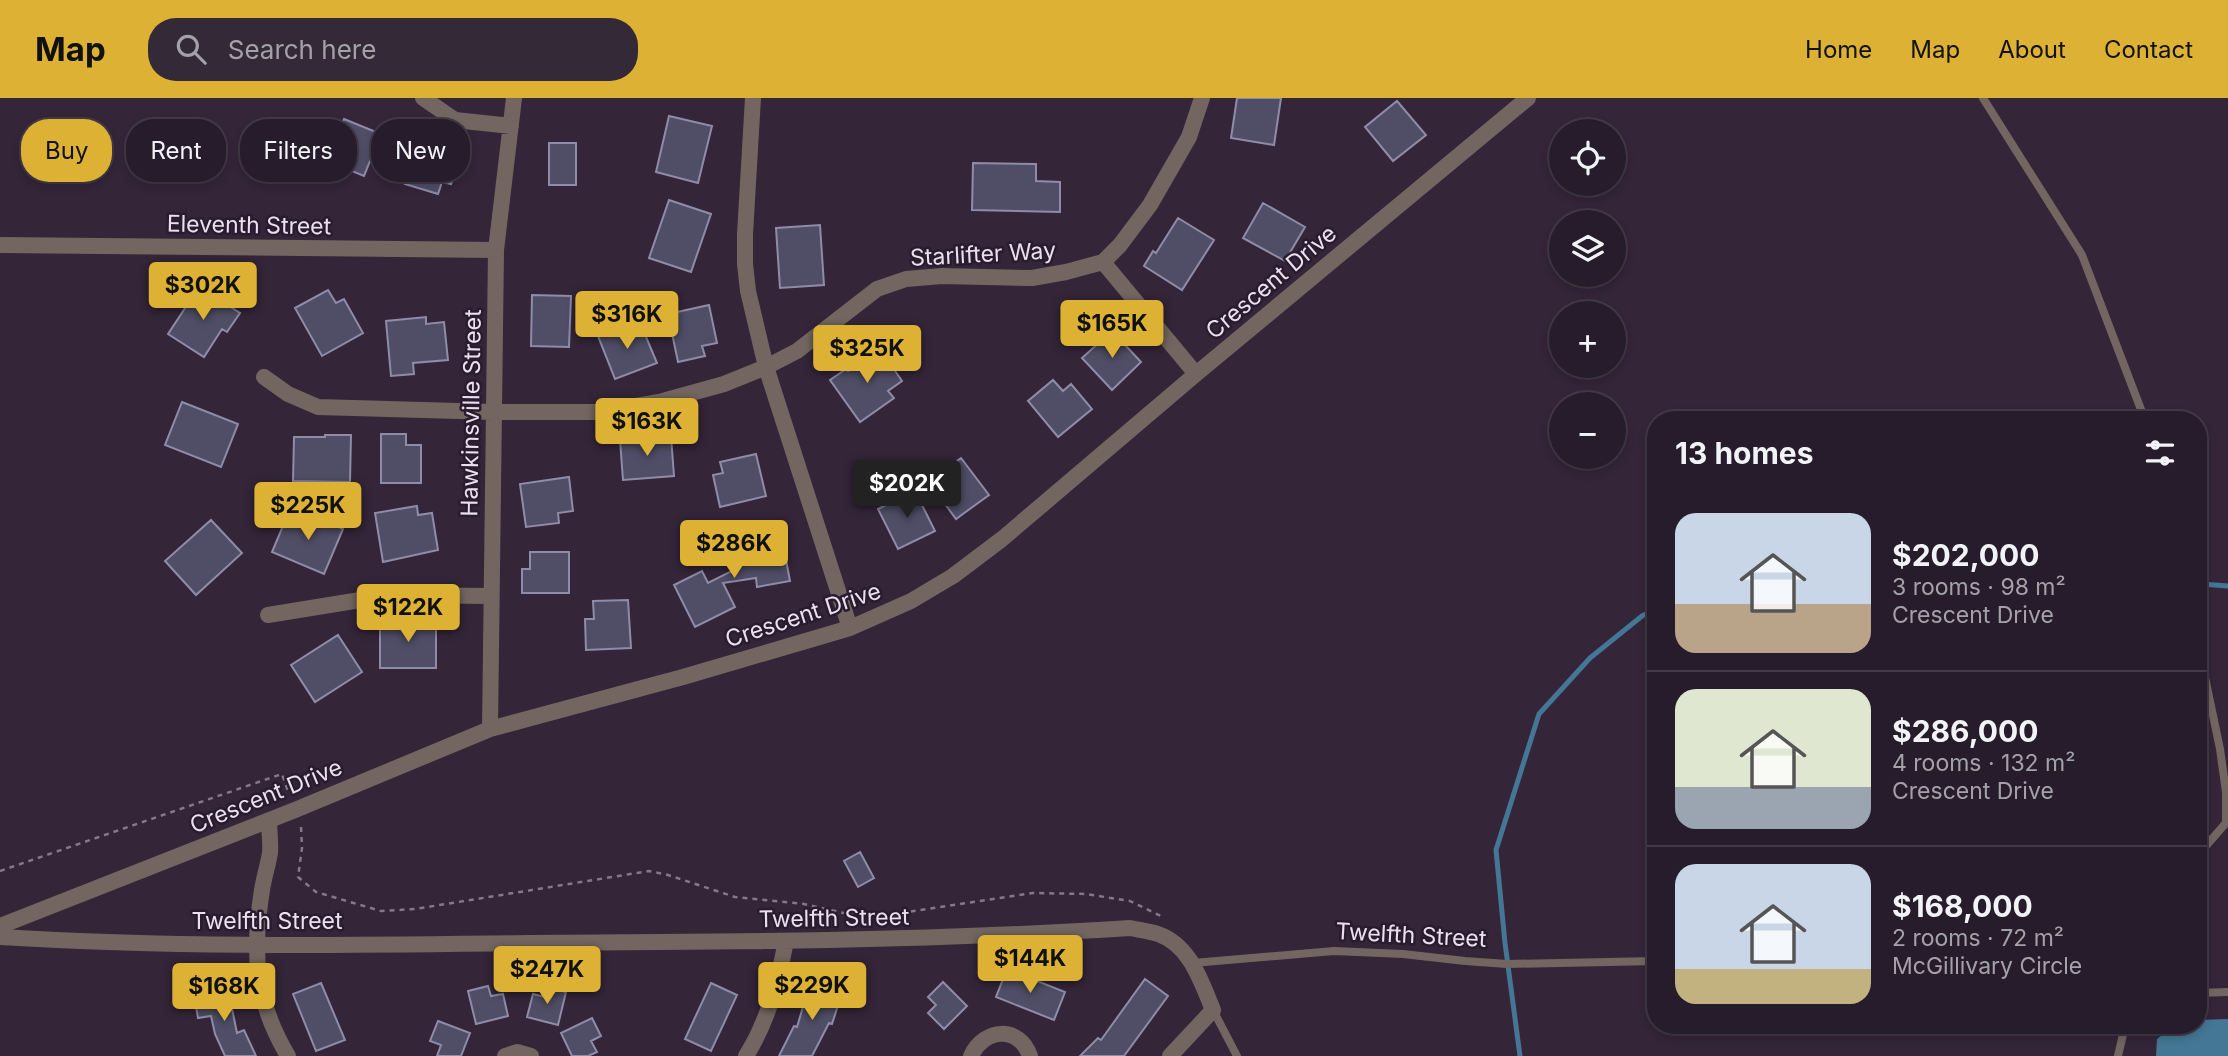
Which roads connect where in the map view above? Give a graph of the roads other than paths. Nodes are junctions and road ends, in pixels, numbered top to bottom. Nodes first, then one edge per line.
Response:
1 (423, 98) edge
2 (514, 98) edge
3 (753, 98) edge
4 (1202, 98) edge
5 (1528, 98) edge
6 (1983, 98) edge
7 (511, 126) junction
8 (0, 245) edge
9 (496, 250) junction
10 (1103, 262) junction
11 (766, 367) junction
12 (1196, 374) junction
13 (264, 377) dead end
14 (2141, 411) edge
15 (493, 412) junction
16 (491, 596) junction
17 (268, 615) dead end
18 (850, 628) junction
19 (2207, 687) edge
20 (490, 729) junction
21 (269, 820) junction
22 (2207, 845) edge
23 (0, 926) edge
24 (0, 937) edge
25 (786, 941) junction
26 (257, 945) junction
27 (1647, 961) edge
28 (1193, 963) junction
29 (2228, 992) edge
30 (2207, 993) edge
31 (1213, 1010) junction
32 (2123, 1034) edge
33 (288, 1056) edge
34 (505, 1056) edge
35 (531, 1056) edge
36 (746, 1056) edge
37 (971, 1056) edge
38 (1030, 1056) edge
39 (1170, 1056) edge
40 (1237, 1056) edge
41 (2118, 1056) edge

1 - 7 street
2 - 7 street, Hawkinsville Street
3 - 11 street
4 - 10 street
5 - 12 street, Crescent Drive
6 - 14 lane
7 - 9 street, Hawkinsville Street
8 - 9 street, Eleventh Street
9 - 15 street, Hawkinsville Street
10 - 11 street, Starlifter Way
10 - 12 street
11 - 15 street, Starlifter Way
11 - 18 street
12 - 18 street, Crescent Drive
13 - 15 street, Starlifter Way
15 - 16 street, Hawkinsville Street
16 - 17 street
16 - 20 street, Hawkinsville Street
18 - 20 street, Crescent Drive
19 - 22 lane
20 - 21 street, Crescent Drive
21 - 23 street, Crescent Drive
21 - 26 street
24 - 26 street, Twelfth Street
25 - 26 street, Twelfth Street
25 - 28 street, Twelfth Street
25 - 36 street
26 - 33 street
27 - 28 lane, Twelfth Street
28 - 31 street
29 - 30 lane
31 - 39 street
31 - 40 lane
32 - 41 lane
34 - 35 street
37 - 38 street

